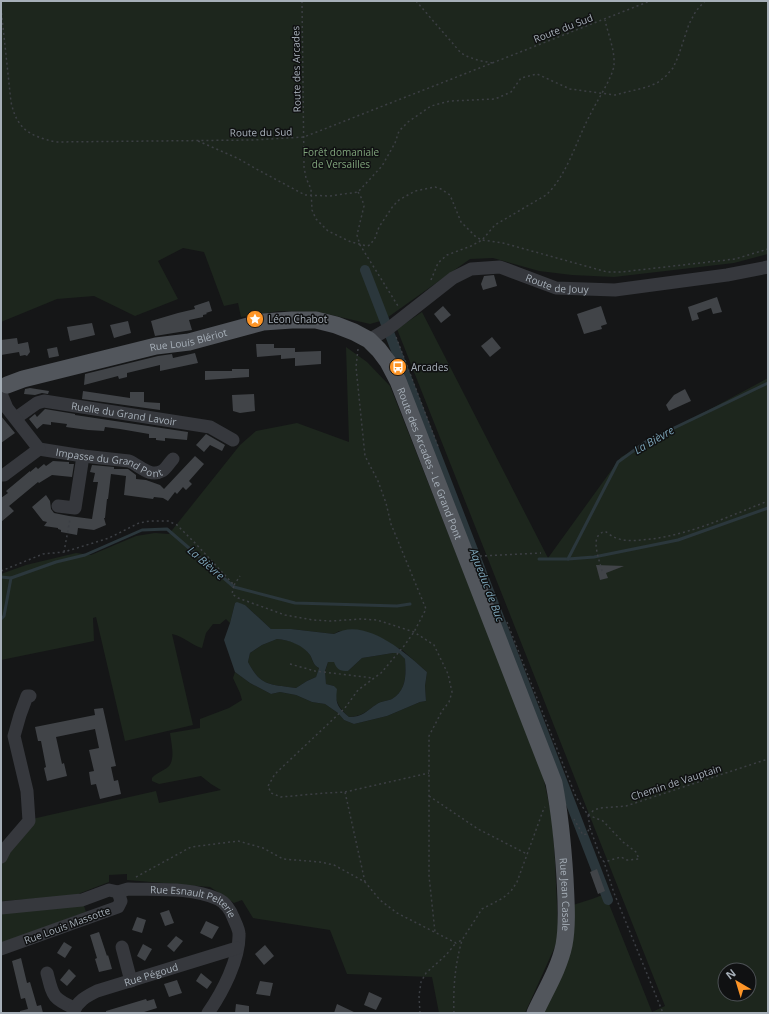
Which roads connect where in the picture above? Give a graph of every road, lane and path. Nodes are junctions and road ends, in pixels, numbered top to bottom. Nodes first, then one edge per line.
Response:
1 (302, 1) edge
2 (416, 1) edge
3 (650, 1) edge
4 (705, 1) edge
5 (1, 8) edge
6 (605, 20) junction
7 (493, 63) junction
8 (601, 93) junction
9 (304, 137) junction
10 (197, 140) junction
11 (358, 192) junction
12 (312, 196) junction
13 (482, 240) junction
14 (360, 245) junction
15 (768, 249) edge
16 (768, 267) edge
17 (429, 284) dead end
18 (404, 316) junction
19 (392, 326) junction
20 (364, 346) junction
21 (3, 390) edge
22 (16, 418) junction
23 (233, 440) dead end
24 (39, 449) junction
25 (441, 454) dead end
26 (83, 456) junction
27 (173, 459) dead end
28 (1, 475) edge
29 (768, 501) edge
30 (58, 506) dead end
31 (74, 508) junction
32 (64, 552) junction
33 (541, 553) dead end
34 (480, 556) dead end
35 (1, 571) edge
36 (602, 572) dead end
37 (240, 576) dead end
38 (234, 585) junction
39 (507, 622) dead end
40 (414, 632) junction
41 (290, 664) dead end
42 (373, 678) junction
43 (30, 696) dead end
44 (768, 759) edge
45 (429, 773) junction
46 (344, 792) junction
47 (429, 796) junction
48 (557, 798) junction
49 (572, 815) dead end
50 (588, 815) junction
51 (590, 828) junction
52 (528, 854) junction
53 (1, 857) edge
54 (604, 862) junction
55 (130, 881) dead end
56 (365, 882) junction
57 (118, 892) junction
58 (1, 908) edge
59 (435, 932) junction
60 (462, 940) junction
61 (456, 943) junction
62 (122, 947) dead end
63 (237, 948) junction
64 (1, 949) edge
65 (47, 973) dead end
66 (131, 981) junction
67 (74, 1011) edge
68 (208, 1013) edge
69 (420, 1013) edge
70 (454, 1013) edge
71 (535, 1013) edge
72 (663, 1013) edge

1 - 9 path, Route des Arcades
2 - 7 path
3 - 6 path, Route du Sud
4 - 8 path
5 - 10 path, Route du Sud
6 - 7 path, Route du Sud
6 - 8 path
7 - 9 path, Route du Sud
8 - 11 path
8 - 13 path
9 - 10 path, Route du Sud
9 - 12 path, Route des Arcades
10 - 12 path
11 - 12 path
11 - 14 path
12 - 14 path, Route des Arcades
13 - 14 path
13 - 15 path
13 - 17 path
14 - 18 path
16 - 18 street, Route de Jouy
18 - 19 street, Route de Jouy
19 - 20 street, Route de Jouy
19 - 25 path
20 - 21 main road, Rue Louis Blériot
20 - 40 path
20 - 48 main road, Route des Arcades - Le Grand Pont
21 - 22 street
22 - 23 street, Ruelle du Grand Lavoir
22 - 24 street
24 - 26 street, Impasse du Grand Pont
24 - 28 street
26 - 27 street, Impasse du Grand Pont
26 - 31 street
29 - 36 path
30 - 31 street
31 - 32 path
32 - 35 path
32 - 38 path
33 - 34 path
37 - 38 path
38 - 40 path
39 - 50 path
40 - 42 path
40 - 45 path
41 - 42 path
42 - 46 path
43 - 53 street
44 - 50 path, Chemin de Vauptain
45 - 46 path
45 - 47 path
46 - 56 path
47 - 52 path
47 - 59 path
48 - 52 path
48 - 71 main road, Rue Jean Casale
49 - 51 path
50 - 51 path
50 - 54 path
51 - 54 path
52 - 60 path
54 - 72 path
55 - 56 path
56 - 59 path
57 - 58 street, Rue Louis Massotte
57 - 63 street, Rue Esnault Pelterie
57 - 64 street, Rue Louis Massotte
59 - 61 path
60 - 61 path
60 - 70 path
61 - 69 path
62 - 66 street
63 - 66 street, Rue Pégoud
63 - 68 street, Rue Esnault Pelterie
65 - 67 street
66 - 67 street, Rue Pégoud

